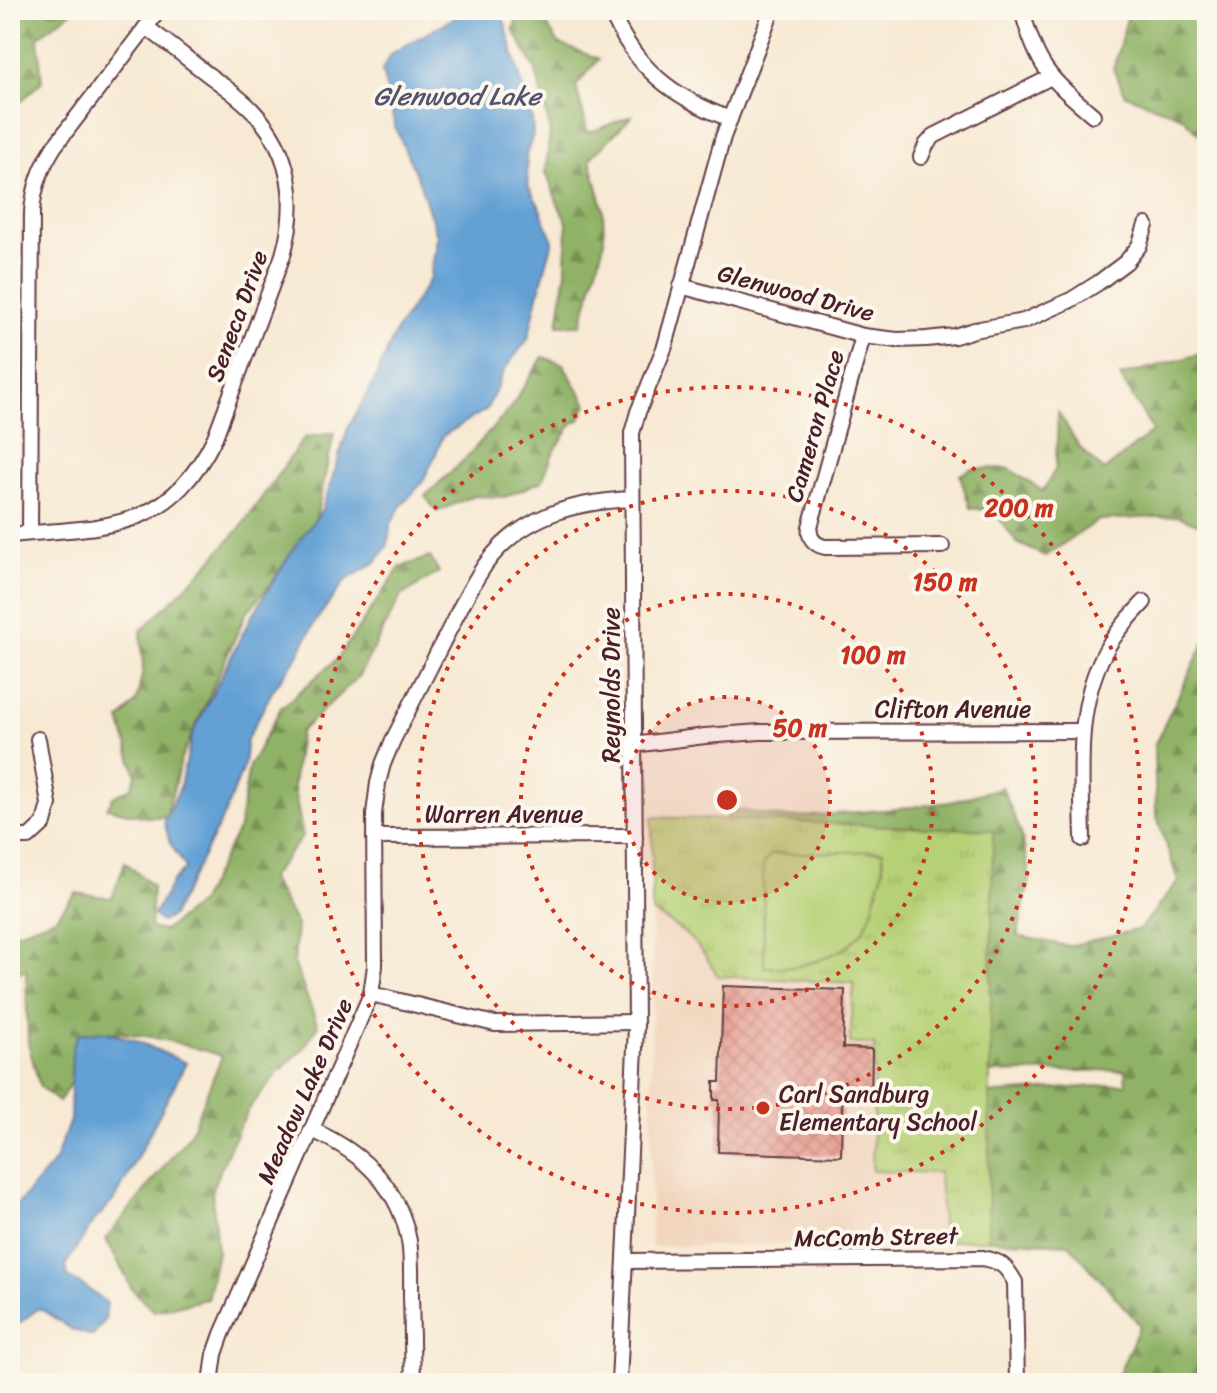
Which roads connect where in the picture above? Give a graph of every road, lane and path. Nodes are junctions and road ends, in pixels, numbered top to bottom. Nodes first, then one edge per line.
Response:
1 (159, 10) edge
2 (610, 10) edge
3 (772, 10) edge
4 (1022, 10) edge
5 (146, 27) junction
6 (1051, 77) junction
7 (1093, 115) dead end
8 (730, 119) junction
9 (921, 157) dead end
10 (1146, 225) dead end
11 (681, 286) junction
12 (863, 336) junction
13 (632, 499) junction
14 (30, 533) junction
15 (10, 535) edge
16 (942, 546) dead end
17 (1144, 602) dead end
18 (1082, 731) junction
19 (38, 739) dead end
20 (633, 745) junction
21 (635, 836) junction
22 (10, 837) edge
23 (374, 837) junction
24 (1083, 839) dead end
25 (371, 994) junction
26 (636, 1022) junction
27 (312, 1130) junction
28 (625, 1261) junction
29 (211, 1383) edge
30 (413, 1383) edge
31 (619, 1383) edge
32 (1017, 1383) edge

1 - 5 street
2 - 8 street
3 - 8 street, Reynolds Drive
4 - 6 street
5 - 14 street
5 - 14 street, Seneca Drive
6 - 7 street
6 - 9 street
8 - 11 street, Reynolds Drive
10 - 12 street, Glenwood Drive
11 - 12 street, Glenwood Drive
11 - 13 street, Reynolds Drive
12 - 16 street, Cameron Place
13 - 20 street, Reynolds Drive
13 - 23 street, Meadow Lake Drive
14 - 15 street, Seneca Drive
17 - 18 street
18 - 20 street, Clifton Avenue
18 - 24 street
19 - 22 street
20 - 21 street, Reynolds Drive
21 - 23 street, Warren Avenue
21 - 26 street, Reynolds Drive
23 - 25 street, Meadow Lake Drive
25 - 26 street
25 - 27 street, Meadow Lake Drive
26 - 28 street, Reynolds Drive
27 - 29 street, Meadow Lake Drive
27 - 30 street
28 - 31 street, Reynolds Drive
28 - 32 street, McComb Street

